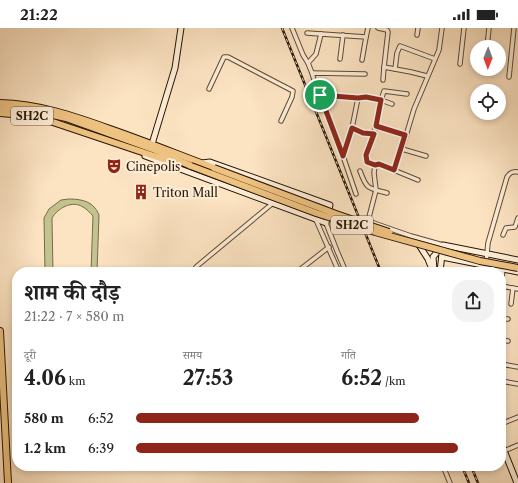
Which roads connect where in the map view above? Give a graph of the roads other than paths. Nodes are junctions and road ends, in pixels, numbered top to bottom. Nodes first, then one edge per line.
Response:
1 (181, 28) edge
2 (292, 28) edge
3 (325, 28) edge
4 (368, 28) edge
5 (378, 28) edge
6 (418, 28) edge
7 (442, 28) edge
8 (464, 28) edge
9 (489, 28) edge
10 (514, 28) edge
11 (308, 33) dead end
12 (323, 34) junction
13 (343, 35) junction
14 (417, 35) dead end
15 (366, 37) junction
16 (488, 40) edge
17 (340, 59) dead end
18 (435, 59) junction
19 (362, 60) dead end
20 (308, 63) junction
21 (460, 64) dead end
22 (384, 67) junction
23 (395, 69) junction
24 (312, 73) junction
25 (365, 74) dead end
26 (427, 76) junction
27 (509, 77) dead end
28 (383, 80) dead end
29 (209, 89) dead end
30 (407, 94) dead end
31 (320, 95) junction
32 (358, 98) junction
33 (381, 100) junction
34 (0, 103) edge
35 (392, 104) dead end
36 (0, 108) edge
37 (0, 113) edge
38 (281, 121) dead end
39 (63, 125) junction
40 (376, 126) junction
41 (352, 128) junction
42 (374, 134) junction
43 (405, 135) junction
44 (152, 144) junction
45 (402, 149) junction
46 (343, 156) junction
47 (426, 156) dead end
48 (201, 163) junction
49 (375, 165) junction
50 (191, 166) junction
51 (394, 170) junction
52 (360, 171) dead end
53 (518, 172) edge
54 (418, 180) dead end
55 (376, 190) junction
56 (387, 193) dead end
57 (356, 194) dead end
58 (273, 203) junction
59 (518, 218) edge
60 (316, 219) junction
61 (326, 223) junction
62 (516, 227) edge
63 (504, 235) dead end
64 (419, 245) junction
65 (329, 247) junction
66 (441, 248) junction
67 (337, 251) junction
68 (332, 254) junction
69 (487, 254) junction
70 (442, 257) junction
71 (518, 260) edge
72 (485, 266) junction
73 (197, 267) edge
74 (303, 267) edge
75 (337, 267) edge
76 (344, 267) edge
77 (431, 267) edge
78 (433, 267) edge
79 (441, 267) edge
80 (491, 267) edge
81 (518, 267) edge
82 (506, 270) edge
83 (518, 272) edge
84 (506, 286) edge
85 (516, 289) edge
86 (511, 304) dead end
87 (0, 331) edge
88 (506, 365) edge
89 (518, 367) edge
90 (506, 382) edge
91 (518, 383) edge
92 (518, 417) edge
93 (506, 422) edge
94 (518, 445) edge
95 (506, 450) edge
96 (506, 455) edge
97 (445, 471) edge
98 (516, 474) edge
99 (8, 483) edge
100 (450, 483) edge
101 (517, 483) edge

1 - 44 street
2 - 20 street
3 - 12 street
4 - 15 street
5 - 22 street
6 - 14 street
7 - 18 street
8 - 21 street
9 - 16 street
10 - 27 street
11 - 12 street
12 - 13 street
12 - 20 street
13 - 15 street
13 - 17 street
15 - 19 street
18 - 23 street
18 - 26 street
20 - 24 street
22 - 23 street
22 - 28 street
23 - 26 street
24 - 25 street
24 - 31 street
26 - 43 street
29 - 38 street
30 - 33 street
31 - 32 street
31 - 46 street
32 - 33 street
32 - 41 street
33 - 35 street
33 - 40 street
34 - 44 main road
36 - 50 main road
37 - 39 main road, SH2C
39 - 50 main road, SH2C
39 - 58 street
40 - 42 street
40 - 43 street
41 - 42 street
41 - 46 street
42 - 49 street
43 - 45 street
44 - 48 main road
45 - 47 street
45 - 51 street
46 - 57 street
48 - 61 street
48 - 81 main road, bridge
49 - 51 street
49 - 55 street
50 - 64 main road, SH2C, bridge
51 - 54 street
52 - 55 street
53 - 69 street
55 - 56 street
55 - 66 street
58 - 60 street
58 - 73 street
59 - 62 street
60 - 61 street
60 - 65 street
61 - 67 street
62 - 63 street
64 - 66 main road, SH2C, bridge
64 - 77 street
65 - 68 street
65 - 74 street
66 - 69 street
66 - 70 street
66 - 78 street
66 - 81 main road, SH2C, bridge
67 - 68 street
67 - 76 street
68 - 75 street
69 - 71 street
69 - 72 street
70 - 72 street
70 - 79 street
72 - 80 street
82 - 83 street
84 - 85 street
85 - 86 street
87 - 99 main road
88 - 89 street
90 - 91 street
92 - 93 street
94 - 95 street
96 - 98 street
97 - 100 street
98 - 101 street

